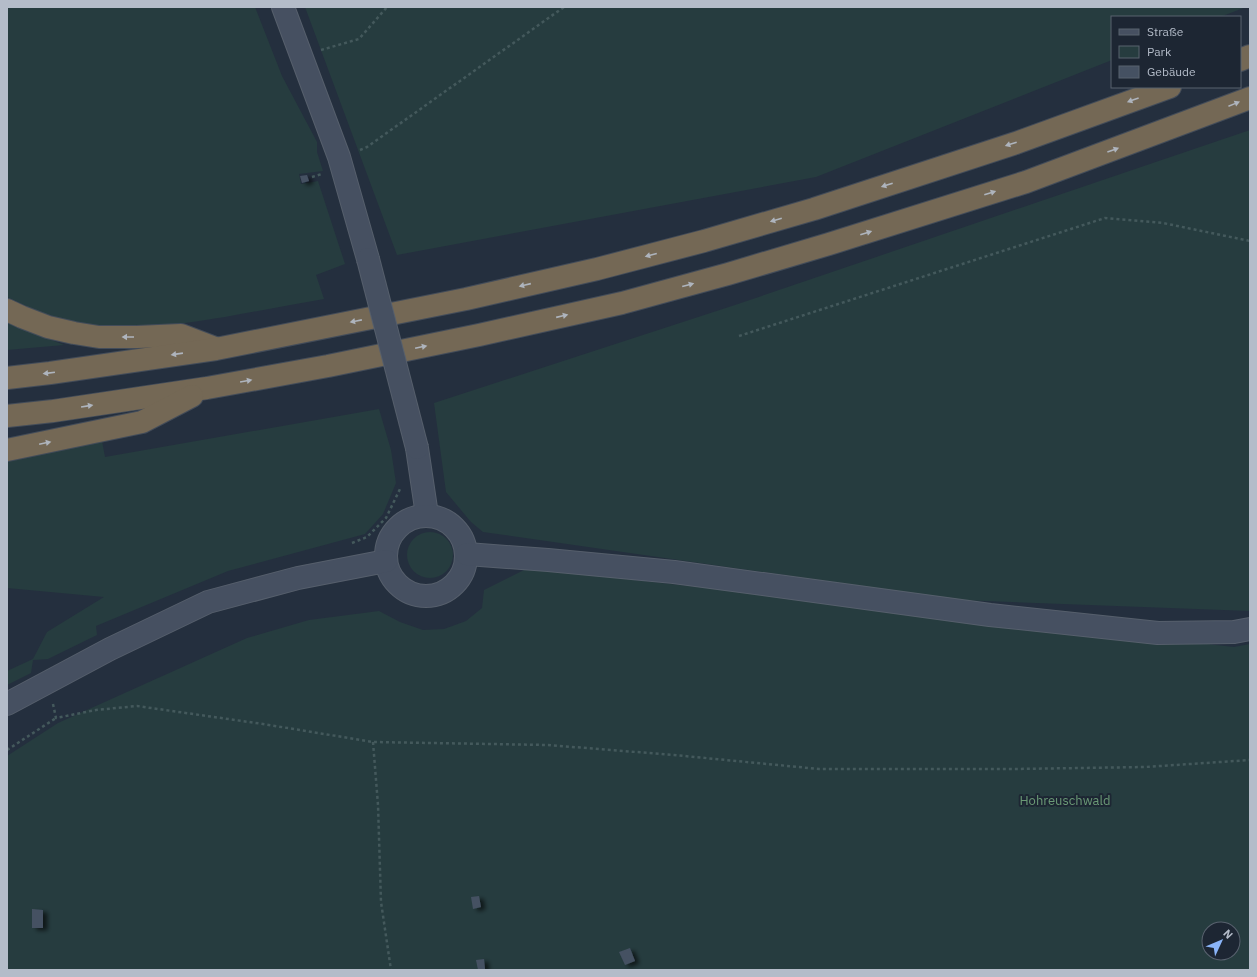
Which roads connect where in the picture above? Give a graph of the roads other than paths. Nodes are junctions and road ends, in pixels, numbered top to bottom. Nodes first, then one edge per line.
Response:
1 (283, 7) edge
2 (1167, 88) edge
3 (1250, 98) edge
4 (7, 310) edge
5 (216, 349) junction
6 (7, 378) edge
7 (207, 388) junction
8 (7, 416) edge
9 (7, 450) edge
10 (427, 515) junction
11 (467, 554) junction
12 (386, 562) junction
13 (1250, 629) edge
14 (7, 704) edge

1 - 10 street, bridge
2 -> 5 highway
7 -> 3 highway
5 -> 4 highway
5 -> 6 highway
8 -> 7 highway
9 -> 7 highway
10 - 11 street
10 - 12 street
11 - 12 street
11 - 13 street
12 - 14 street

